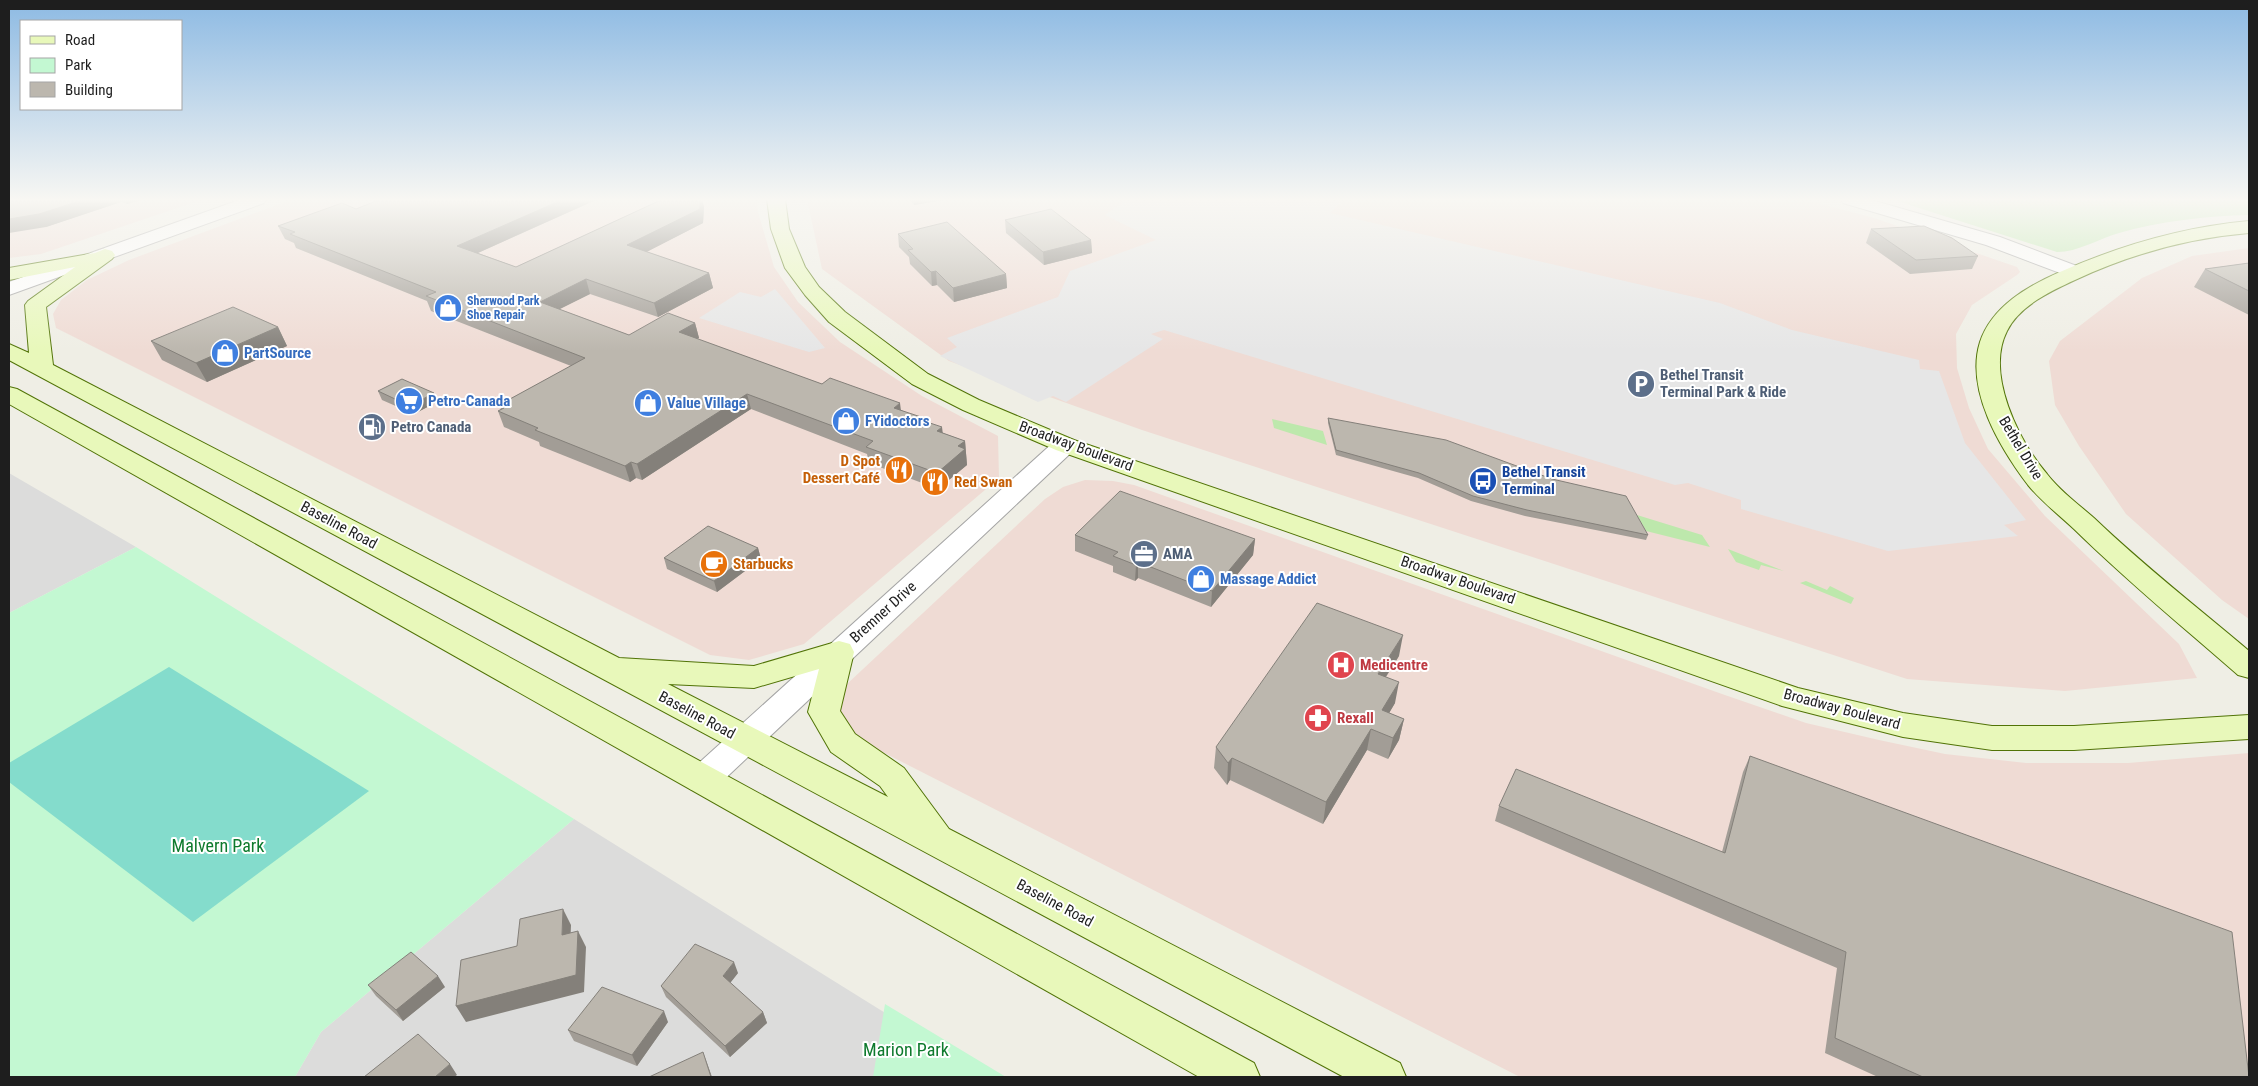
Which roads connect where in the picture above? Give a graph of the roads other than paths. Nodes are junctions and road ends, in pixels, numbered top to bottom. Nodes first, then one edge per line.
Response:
1 (120, 250) edge
2 (788, 250) edge
3 (2013, 250) edge
4 (2136, 250) edge
5 (105, 255) junction
6 (2075, 272) junction
7 (9, 274) edge
8 (9, 289) edge
9 (9, 351) edge
10 (42, 369) junction
11 (9, 394) edge
12 (1065, 445) junction
13 (840, 652) junction
14 (2249, 667) edge
15 (610, 668) junction
16 (2249, 728) edge
17 (747, 742) junction
18 (702, 780) junction
19 (939, 842) junction
20 (1239, 1077) edge
21 (1385, 1077) edge

1 - 5 street
2 - 12 main road, Broadway Boulevard
3 - 6 street
4 - 6 main road, Bethel Drive
5 - 7 main road
5 - 8 street
5 - 10 main road
6 - 14 main road, Bethel Drive
9 - 10 main road, Baseline Road
10 - 15 main road, Baseline Road
11 - 18 main road
12 - 13 street, Bremner Drive
12 - 16 main road, Broadway Boulevard
13 - 15 main road
13 - 17 street, Bremner Drive
13 - 19 main road
15 - 17 main road, Baseline Road
17 - 18 street, Bremner Drive
17 - 19 main road, Baseline Road
18 - 20 main road
19 - 21 main road, Baseline Road

